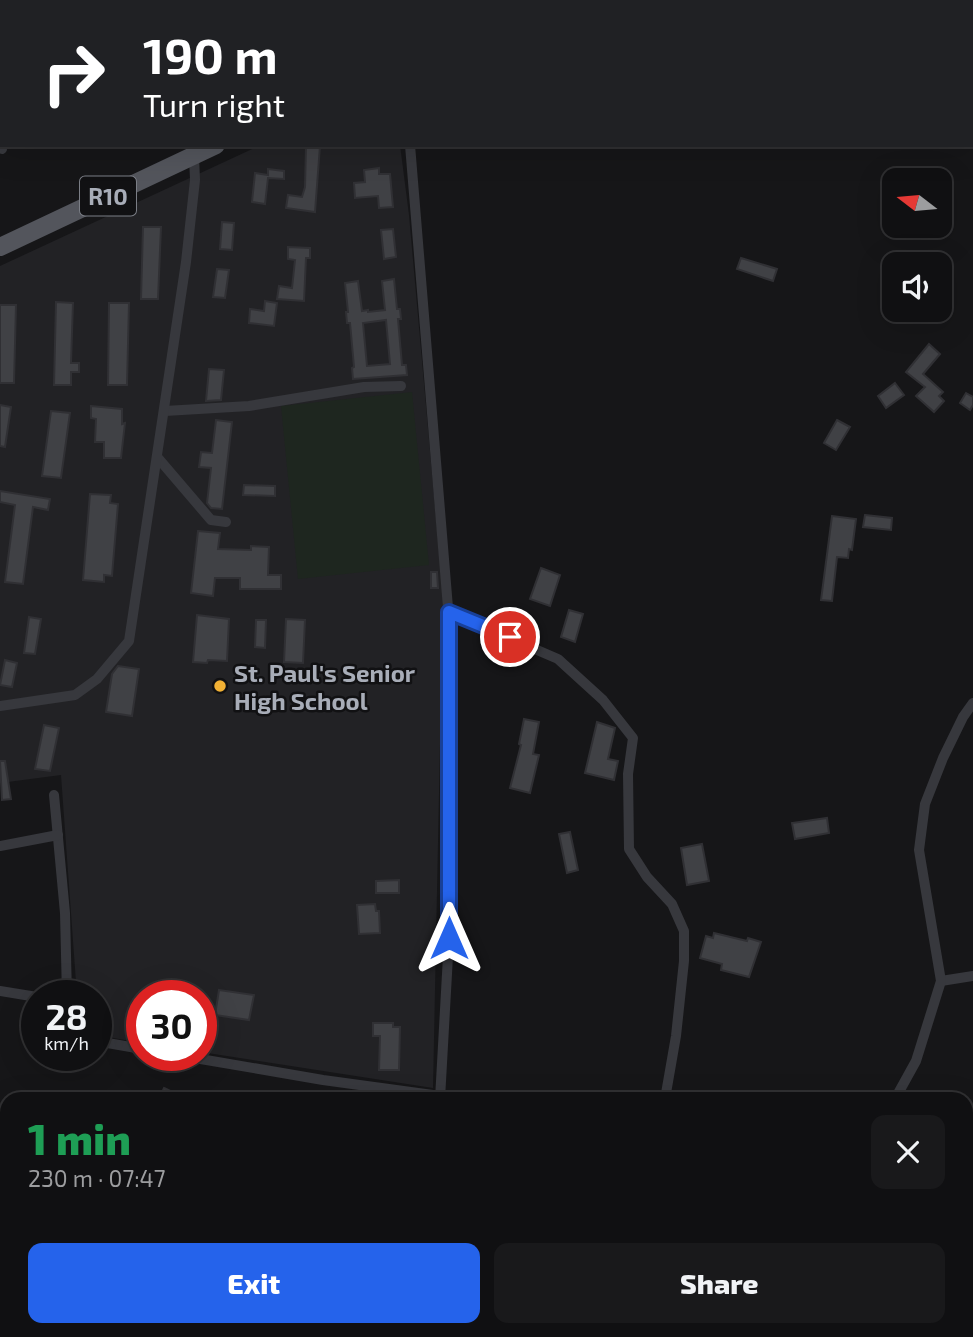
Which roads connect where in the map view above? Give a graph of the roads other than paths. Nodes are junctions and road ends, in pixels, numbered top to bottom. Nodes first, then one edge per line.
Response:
1 (212, 147) edge
2 (410, 147) edge
3 (194, 156) junction
4 (0, 247) edge
5 (401, 386) dead end
6 (165, 411) junction
7 (158, 458) junction
8 (226, 522) dead end
9 (449, 612) junction
10 (973, 703) edge
11 (0, 706) edge
12 (54, 795) dead end
13 (58, 835) junction
14 (0, 846) edge
15 (973, 976) edge
16 (67, 980) edge
17 (941, 981) junction
18 (0, 991) edge
19 (21, 994) edge
20 (217, 1062) edge
21 (401, 1092) edge
22 (440, 1092) edge
23 (665, 1092) edge
24 (899, 1092) edge

1 - 3 main road, R10
2 - 9 street
3 - 4 main road, R10
3 - 6 street
5 - 6 street
6 - 7 street
7 - 8 street
7 - 11 street
9 - 22 street
9 - 23 street
10 - 17 street
12 - 13 street
13 - 14 street
13 - 16 street
15 - 17 street
17 - 24 street
18 - 19 street
20 - 21 street

